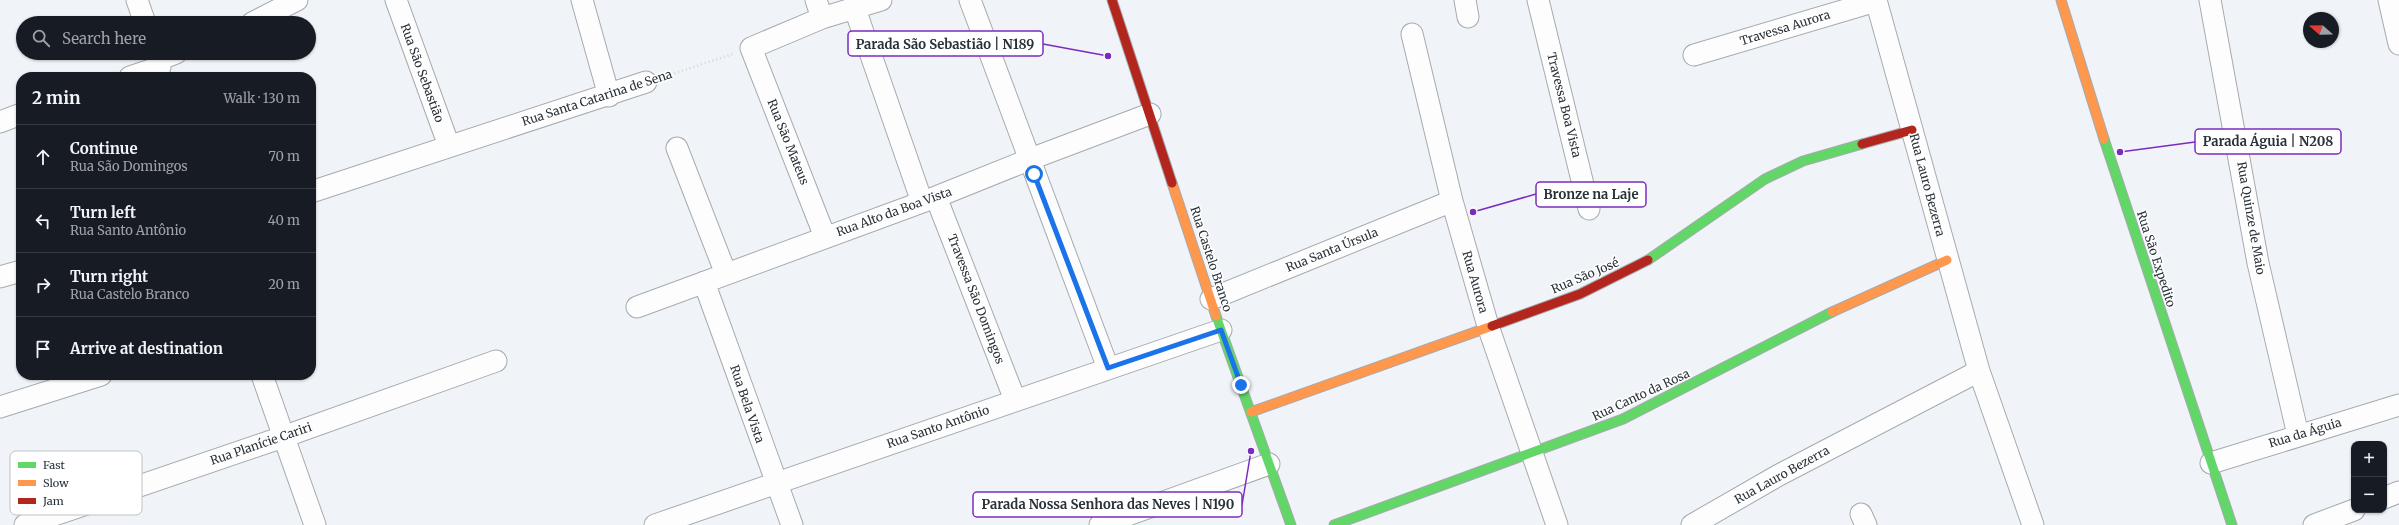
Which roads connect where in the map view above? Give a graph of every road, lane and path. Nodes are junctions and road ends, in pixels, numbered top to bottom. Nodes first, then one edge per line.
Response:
1 (136, 0) edge
2 (297, 0) edge
3 (396, 0) edge
4 (582, 0) edge
5 (881, 0) edge
6 (970, 0) edge
7 (1112, 0) edge
8 (1538, 0) edge
9 (1876, 0) edge
10 (2061, 0) edge
11 (2210, 0) edge
12 (2389, 0) edge
13 (819, 9) edge
14 (855, 9) junction
15 (142, 16) edge
16 (266, 16) edge
17 (1412, 34) dead end
18 (2399, 44) edge
19 (751, 48) junction
20 (1694, 55) dead end
21 (162, 62) edge
22 (141, 72) edge
23 (646, 82) joint
24 (609, 96) junction
25 (1150, 114) junction
26 (16, 116) edge
27 (0, 122) edge
28 (1912, 130) junction
29 (449, 146) junction
30 (677, 148) dead end
31 (1028, 160) junction
32 (316, 190) edge
33 (929, 200) junction
34 (1452, 201) junction
35 (1589, 209) dead end
36 (825, 237) junction
37 (1947, 260) junction
38 (16, 272) edge
39 (726, 274) junction
40 (0, 277) edge
41 (704, 282) junction
42 (1211, 299) junction
43 (637, 307) dead end
44 (1488, 326) junction
45 (1221, 330) junction
46 (496, 361) dead end
47 (1108, 368) junction
48 (1979, 371) junction
49 (85, 380) edge
50 (264, 380) edge
51 (1015, 400) junction
52 (2399, 405) edge
53 (0, 407) edge
54 (1251, 412) junction
55 (2298, 435) junction
56 (283, 437) junction
57 (1532, 454) junction
58 (2211, 463) junction
59 (1269, 464) junction
60 (775, 483) junction
61 (142, 485) edge
62 (2399, 492) edge
63 (2387, 497) edge
64 (2351, 511) edge
65 (54, 515) edge
66 (25, 525) edge
67 (316, 525) edge
68 (655, 525) edge
69 (792, 525) edge
70 (1100, 525) edge
71 (1291, 525) edge
72 (1334, 525) edge
73 (1557, 525) edge
74 (1692, 525) edge
75 (2033, 525) edge
76 (2232, 525) edge
77 (2314, 525) edge

1 - 15 street
2 - 16 street
3 - 29 street, Rua São Sebastião
4 - 24 street
5 - 14 street
6 - 31 street
7 - 25 street, Rua Castelo Branco
8 - 35 street, Travessa Boa Vista
9 - 20 street, Travessa Aurora
9 - 28 street, Rua Lauro Bezerra
10 - 58 street, Rua São Expedito
11 - 55 street, Rua Quinze de Maio
12 - 18 street
13 - 14 street
13 - 19 street
14 - 33 street, Travessa São Domingos
17 - 34 street, Rua Aurora
19 - 23 path, Rua Santa Catarina de Sena
19 - 36 street, Rua São Mateus
21 - 22 street
23 - 24 street, Rua Santa Catarina de Sena
24 - 29 street, Rua Santa Catarina de Sena
25 - 31 street, Rua Alto da Boa Vista
25 - 42 street, Rua Castelo Branco
26 - 27 street
28 - 37 street, Rua Lauro Bezerra
28 - 44 street, Rua São José
29 - 32 street, Rua Santa Catarina de Sena
30 - 39 street
31 - 33 street, Rua Alto da Boa Vista
31 - 47 street
33 - 36 street, Rua Alto da Boa Vista
33 - 51 street, Travessa São Domingos
34 - 42 street, Rua Santa Úrsula
34 - 44 street, Rua Aurora
36 - 39 street, Rua Alto da Boa Vista
37 - 48 street, Rua Lauro Bezerra
37 - 57 street, Rua Canto da Rosa
38 - 40 street
39 - 41 street, Rua Alto da Boa Vista
41 - 43 street, Rua Alto da Boa Vista
41 - 60 street, Rua Bela Vista
42 - 45 street, Rua Castelo Branco
44 - 54 street, Rua São José
44 - 57 street, Rua Aurora
45 - 47 street, Rua Santo Antônio
45 - 54 street, Rua Castelo Branco
46 - 56 street, Rua Planície Cariri
47 - 51 street, Rua Santo Antônio
48 - 74 street, Rua Lauro Bezerra
48 - 75 street, Rua Lauro Bezerra
49 - 53 street
50 - 56 street
51 - 60 street, Rua Santo Antônio
52 - 55 street, Rua da Águia
54 - 59 street, Rua Castelo Branco
55 - 58 street, Rua da Águia
56 - 61 street, Rua Planície Cariri
56 - 67 street
57 - 72 street, Rua Canto da Rosa
57 - 73 street, Rua Aurora
58 - 76 street, Rua São Expedito
59 - 70 street
59 - 71 street, Rua Castelo Branco
60 - 68 street, Rua Santo Antônio
60 - 69 street, Rua Bela Vista
62 - 63 street
64 - 77 street
65 - 66 street, Rua Planície Cariri

